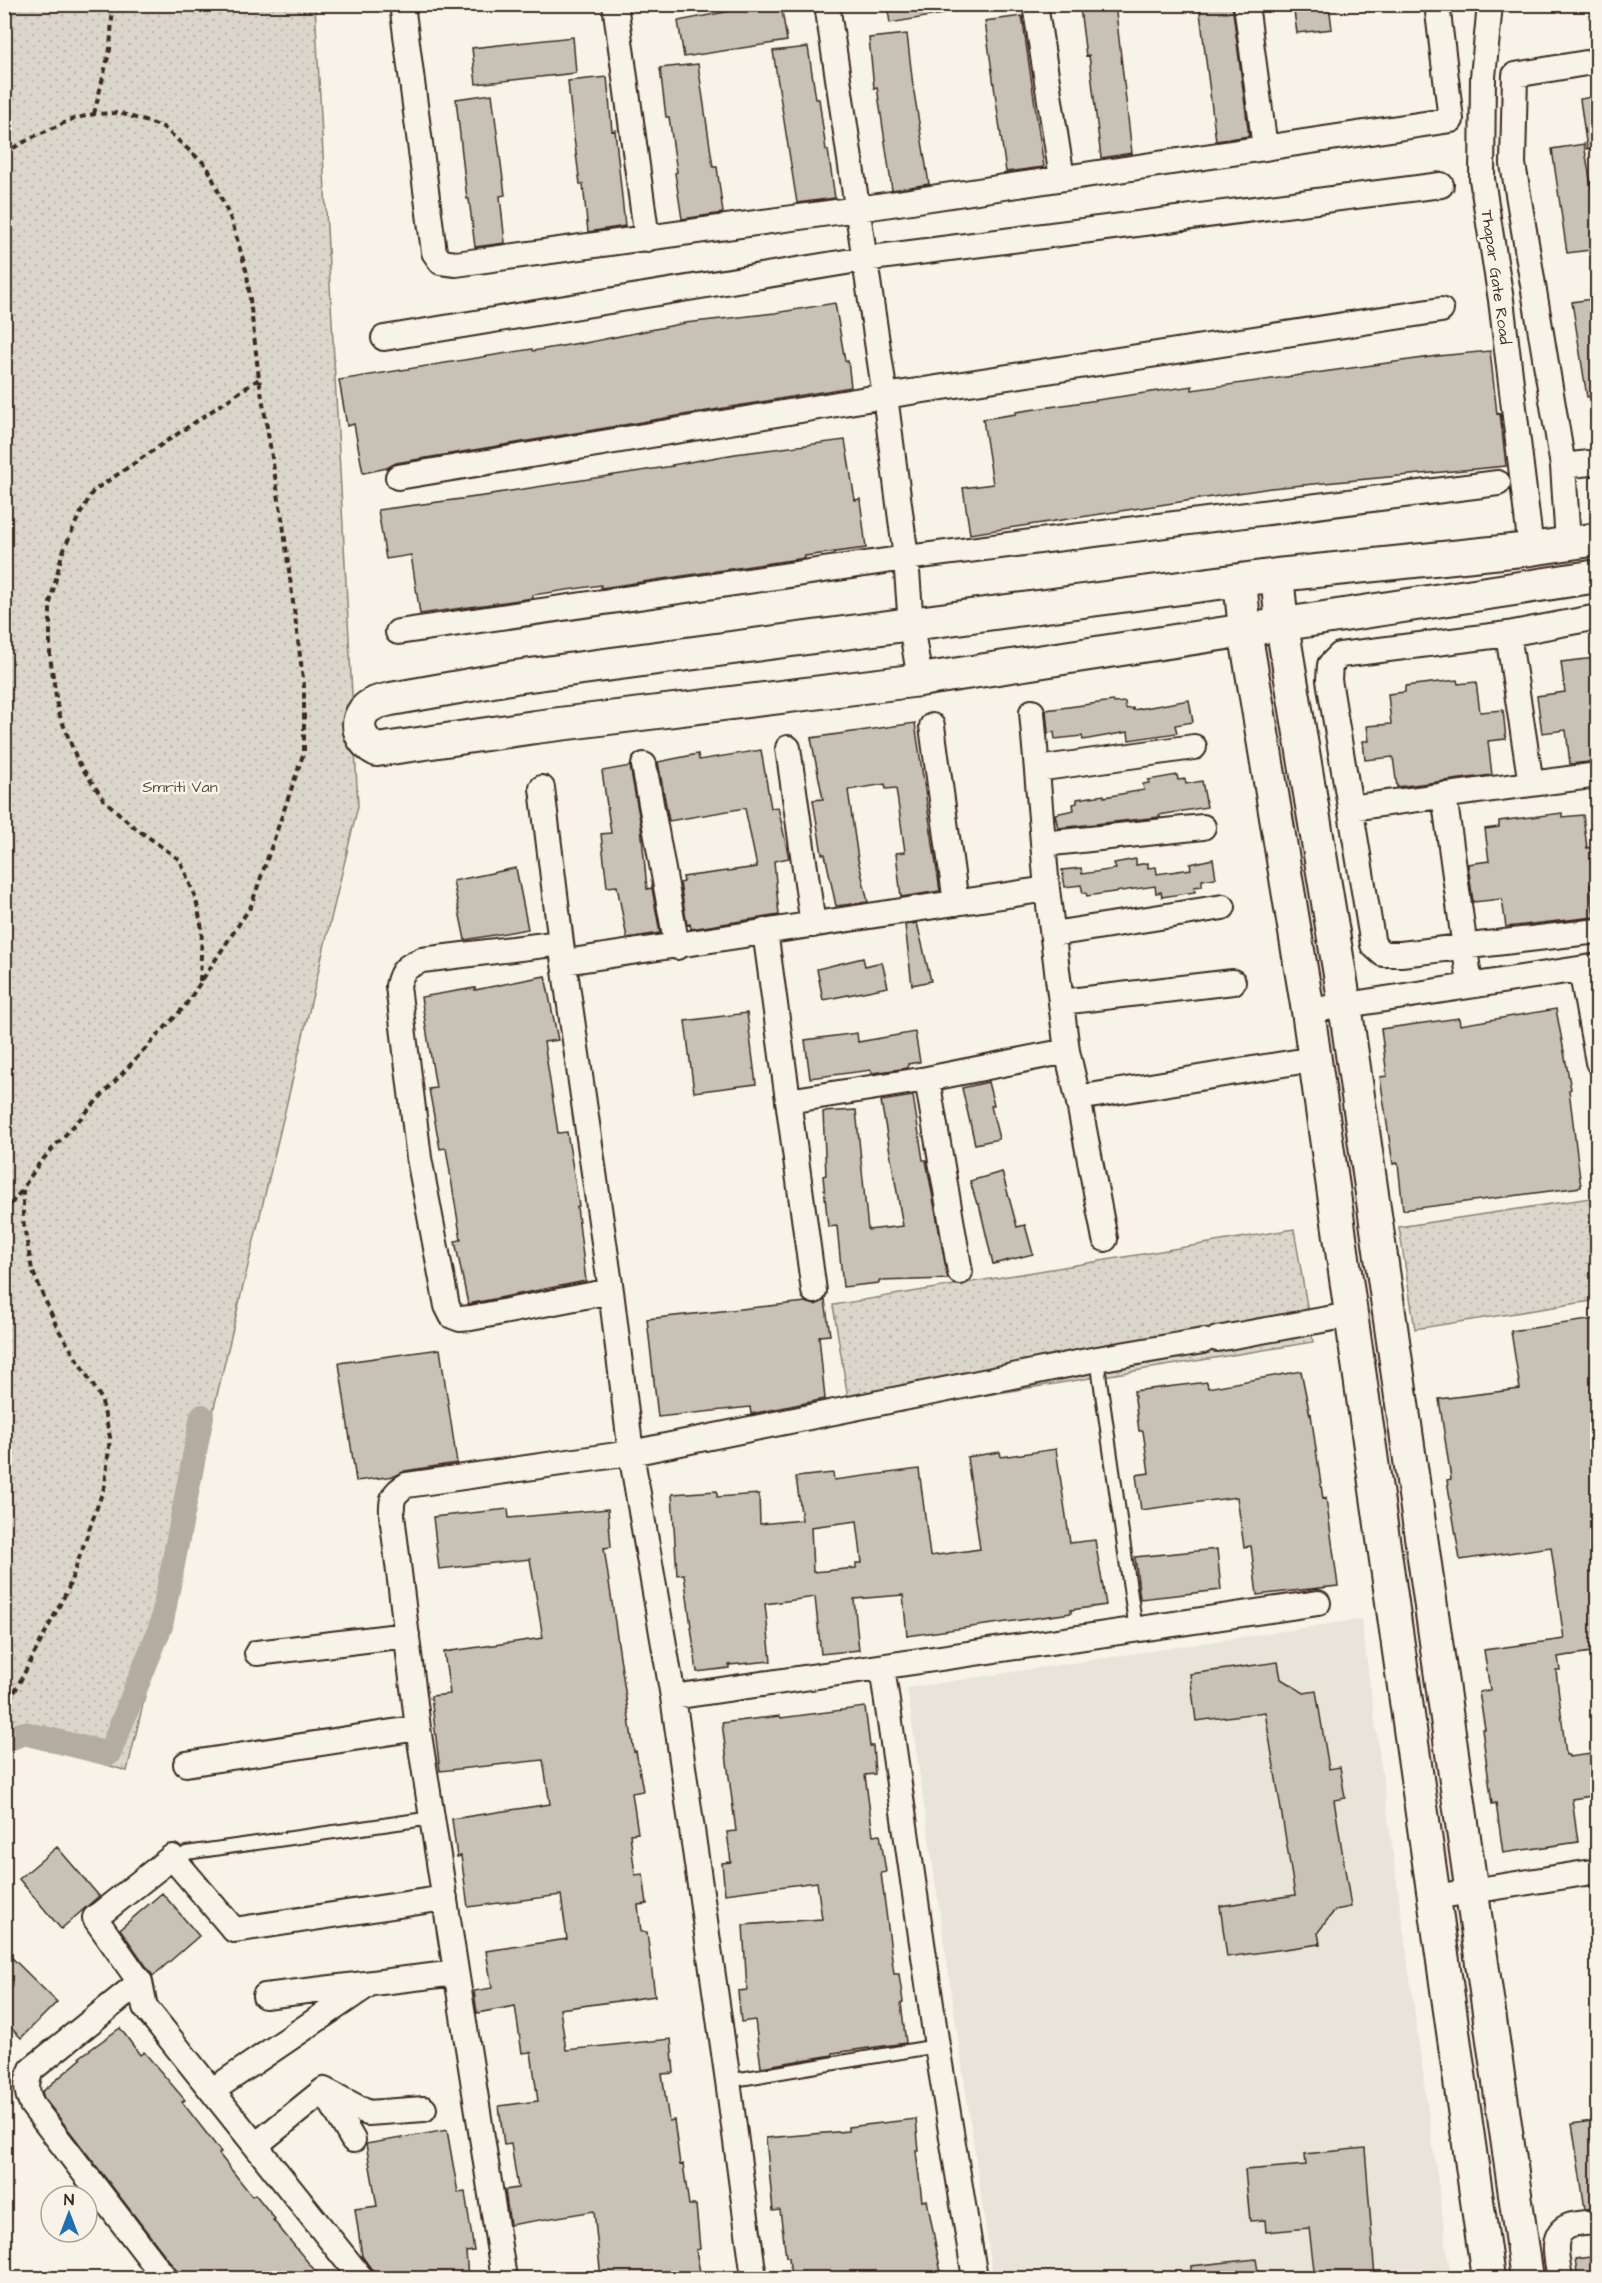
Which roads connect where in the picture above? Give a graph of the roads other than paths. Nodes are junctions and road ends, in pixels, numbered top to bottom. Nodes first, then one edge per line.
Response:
1 (402, 4) edge
2 (615, 4) edge
3 (827, 4) edge
4 (1035, 4) edge
5 (1246, 4) edge
6 (1437, 4) edge
7 (1490, 4) edge
8 (1598, 61) edge
9 (1265, 148) junction
10 (1062, 178) junction
11 (1441, 185) dead end
12 (858, 209) junction
13 (647, 239) junction
14 (864, 259) junction
15 (1441, 310) dead end
16 (384, 338) dead end
17 (885, 396) junction
18 (1598, 462) edge
19 (1563, 466) junction
20 (398, 477) dead end
21 (1498, 483) dead end
22 (1583, 541) edge
23 (1531, 549) junction
24 (906, 558) junction
25 (1277, 575) junction
26 (1598, 576) edge
27 (1240, 581) junction
28 (1598, 617) edge
29 (911, 625) junction
30 (1282, 625) junction
31 (1245, 630) junction
32 (398, 632) dead end
33 (1508, 634) junction
34 (920, 680) junction
35 (1032, 712) dead end
36 (932, 726) dead end
37 (1194, 747) dead end
38 (788, 748) dead end
39 (644, 765) dead end
40 (1036, 769) junction
41 (1598, 775) edge
42 (1531, 784) junction
43 (542, 788) dead end
44 (1444, 795) junction
45 (1350, 808) junction
46 (1203, 827) dead end
47 (1043, 844) junction
48 (1047, 889) junction
49 (956, 903) junction
50 (1223, 907) dead end
51 (813, 925) junction
52 (1598, 931) edge
53 (765, 932) junction
54 (1053, 934) junction
55 (677, 947) junction
56 (1465, 947) junction
57 (563, 952) junction
58 (1589, 967) edge
59 (1233, 982) dead end
60 (1470, 985) junction
61 (1061, 1002) junction
62 (1345, 1005) junction
63 (1308, 1011) junction
64 (1067, 1051) junction
65 (1314, 1059) junction
66 (1598, 1062) edge
67 (927, 1079) junction
68 (1078, 1098) junction
69 (788, 1101) junction
70 (1105, 1239) dead end
71 (960, 1272) dead end
72 (611, 1291) junction
73 (814, 1291) dead end
74 (1350, 1315) junction
75 (1097, 1359) junction
76 (631, 1452) junction
77 (1318, 1604) dead end
78 (1136, 1630) junction
79 (407, 1635) junction
80 (257, 1653) dead end
81 (882, 1667) junction
82 (673, 1697) junction
83 (418, 1728) junction
84 (186, 1764) dead end
85 (432, 1818) junction
86 (186, 1853) dead end
87 (1598, 1871) edge
88 (1471, 1891) junction
89 (1434, 1897) junction
90 (445, 1898) junction
91 (456, 1973) junction
92 (140, 1982) junction
93 (371, 1983) junction
94 (265, 1996) dead end
95 (937, 2046) junction
96 (728, 2081) junction
97 (213, 2090) junction
98 (324, 2090) junction
99 (424, 2109) dead end
100 (353, 2140) dead end
101 (256, 2145) junction
102 (1598, 2222) edge
103 (165, 2278) edge
104 (361, 2278) edge
105 (504, 2278) edge
106 (754, 2278) edge
107 (975, 2278) edge
108 (1488, 2278) edge
109 (1527, 2278) edge
110 (1560, 2278) edge

1 - 13 street
2 - 13 street
3 - 12 street
4 - 10 street
5 - 9 street
6 - 9 street
7 - 23 street, Thapar Gate Road
8 - 19 street
9 - 10 street
10 - 12 street
11 - 14 street
12 - 13 street
12 - 14 street
14 - 16 street
14 - 17 street
15 - 17 street
17 - 20 street
17 - 24 street
18 - 19 street
19 - 22 street
21 - 24 street
22 - 23 street
23 - 25 street
24 - 29 street
24 - 32 street
25 - 27 street
25 - 30 street
26 - 30 street
27 - 29 street
27 - 31 street
28 - 33 street
29 - 34 street
29 - 34 street
30 - 31 street
30 - 62 street
31 - 34 street
31 - 63 street
33 - 42 street
33 - 45 street
35 - 40 street
36 - 49 street
37 - 40 street
38 - 51 street
39 - 55 street
40 - 47 street
41 - 42 street
42 - 44 street
43 - 57 street
44 - 45 street
44 - 56 street
45 - 56 street
46 - 47 street
47 - 48 street
48 - 49 street
48 - 54 street
49 - 51 street
50 - 54 street
51 - 53 street
52 - 56 street
53 - 55 street
53 - 69 street
54 - 61 street
55 - 57 street
56 - 60 street
57 - 72 street
57 - 72 street
58 - 60 street
58 - 66 street
59 - 61 street
60 - 62 street
61 - 64 street
62 - 63 street
62 - 88 street
63 - 65 street
64 - 67 street
64 - 68 street
65 - 68 street
65 - 74 street
67 - 69 street
67 - 71 street
68 - 70 street
69 - 73 street
72 - 76 street
74 - 75 street
74 - 89 street
75 - 76 street
75 - 78 lane
76 - 79 street
76 - 82 street
77 - 78 street
78 - 81 street
79 - 80 street
79 - 83 street
81 - 82 street
81 - 95 street
82 - 96 street
83 - 84 street
83 - 85 street
85 - 86 lane
85 - 90 street
87 - 88 street
88 - 89 street
88 - 109 street
89 - 108 street
90 - 91 street
90 - 92 street
91 - 93 street
91 - 105 street
92 - 97 street
92 - 103 street
93 - 94 street
93 - 97 street
95 - 96 lane
95 - 107 street
96 - 106 street
97 - 101 street
98 - 99 street
98 - 100 street
98 - 101 street
101 - 104 street
102 - 110 street

